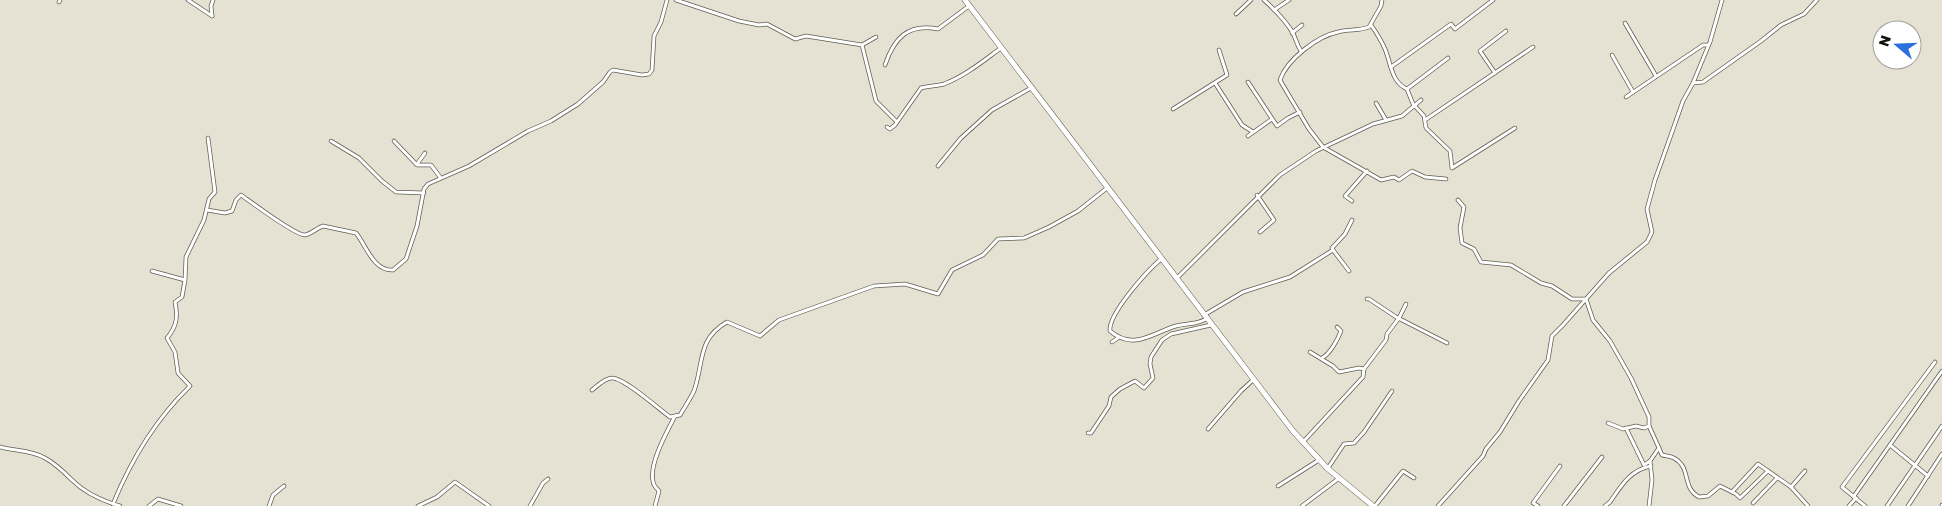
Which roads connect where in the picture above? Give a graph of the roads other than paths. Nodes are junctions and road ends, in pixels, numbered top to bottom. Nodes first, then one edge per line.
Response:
1 (188, 0) edge
2 (213, 0) edge
3 (667, 0) edge
4 (676, 0) edge
5 (965, 0) edge
6 (1250, 0) edge
7 (1264, 0) edge
8 (1289, 0) edge
9 (1381, 0) edge
10 (1493, 0) edge
11 (1722, 0) edge
12 (1816, 0) edge
13 (969, 6) junction
14 (1274, 10) junction
15 (1236, 14) dead end
16 (1625, 23) dead end
17 (1302, 25) dead end
18 (1371, 25) junction
19 (1506, 30) dead end
20 (1292, 33) junction
21 (876, 37) dead end
22 (862, 45) junction
23 (1708, 45) junction
24 (1533, 47) dead end
25 (1001, 48) junction
26 (1219, 50) dead end
27 (1302, 51) junction
28 (1612, 55) dead end
29 (1448, 58) dead end
30 (885, 66) dead end
31 (1391, 67) junction
32 (1496, 73) junction
33 (1656, 76) junction
34 (1248, 82) dead end
35 (1214, 83) junction
36 (1693, 83) junction
37 (1031, 88) junction
38 (1407, 89) junction
39 (1633, 92) junction
40 (1626, 97) dead end
41 (1421, 100) dead end
42 (1376, 103) dead end
43 (1415, 106) junction
44 (1173, 108) dead end
45 (1300, 112) junction
46 (1272, 118) junction
47 (1386, 120) junction
48 (1425, 120) junction
49 (896, 122) junction
50 (888, 127) dead end
51 (1515, 128) dead end
52 (1253, 132) junction
53 (1248, 136) dead end
54 (208, 138) dead end
55 (331, 141) dead end
56 (394, 141) dead end
57 (1323, 148) junction
58 (425, 153) dead end
59 (417, 165) junction
60 (938, 166) dead end
61 (1367, 171) junction
62 (440, 177) junction
63 (1446, 179) dead end
64 (1107, 188) junction
65 (424, 193) junction
66 (1257, 195) junction
67 (1458, 200) dead end
68 (1352, 201) dead end
69 (207, 210) junction
70 (1352, 220) dead end
71 (1260, 232) dead end
72 (1333, 250) junction
73 (1161, 260) junction
74 (152, 271) dead end
75 (1349, 271) dead end
76 (1176, 279) junction
77 (185, 280) junction
78 (1586, 299) junction
79 (1367, 300) dead end
80 (1406, 304) dead end
81 (1205, 317) junction
82 (1399, 318) junction
83 (1211, 325) junction
84 (1337, 327) dead end
85 (1118, 338) junction
86 (1112, 342) dead end
87 (1447, 342) dead end
88 (1310, 352) dead end
89 (1322, 359) junction
90 (1935, 362) dead end
91 (1364, 369) junction
92 (1942, 371) edge
93 (1253, 380) junction
94 (592, 390) dead end
95 (1392, 391) dead end
96 (676, 416) junction
97 (1608, 423) dead end
98 (1649, 426) junction
99 (1942, 426) edge
100 (1626, 428) junction
101 (1208, 430) dead end
102 (1088, 434) dead end
103 (1302, 442) junction
104 (1890, 445) junction
105 (0, 447) edge
106 (1659, 448) junction
107 (1942, 454) edge
108 (1602, 457) dead end
109 (1319, 460) junction
110 (1650, 461) junction
111 (1914, 465) junction
112 (1560, 466) dead end
113 (1651, 466) junction
114 (1327, 468) junction
115 (1768, 471) junction
116 (1805, 471) dead end
117 (1928, 476) junction
118 (1338, 478) junction
119 (1414, 478) dead end
120 (1778, 478) junction
121 (548, 479) dead end
122 (284, 486) dead end
123 (1278, 486) dead end
124 (1791, 487) junction
125 (1732, 492) junction
126 (1855, 497) junction
127 (1803, 501) junction
128 (1753, 503) dead end
129 (113, 504) junction
130 (120, 506) edge
131 (149, 506) edge
132 (181, 506) edge
133 (269, 506) edge
134 (418, 506) edge
135 (489, 506) edge
136 (530, 506) edge
137 (655, 506) edge
138 (1302, 506) edge
139 (1374, 506) edge
140 (1438, 506) edge
141 (1538, 506) edge
142 (1564, 506) edge
143 (1605, 506) edge
144 (1650, 506) edge
145 (1798, 506) edge
146 (1808, 506) edge
147 (1849, 506) edge
148 (1865, 506) edge
149 (1887, 506) edge
150 (1908, 506) edge

1 - 2 street
3 - 62 street
4 - 22 street
5 - 13 highway
6 - 15 street
7 - 14 street
8 - 14 street
9 - 18 street
10 - 31 street
11 - 23 street
12 - 36 street
13 - 25 highway
13 - 30 street
14 - 20 street
16 - 33 street
17 - 20 street
18 - 27 street
18 - 31 street
19 - 32 street
20 - 27 street
21 - 22 street
22 - 49 street
23 - 33 street
23 - 36 street
24 - 32 street
25 - 37 highway
25 - 49 street
26 - 35 street
27 - 45 street
28 - 39 street
29 - 38 street
31 - 38 street
32 - 48 street
33 - 39 street
34 - 46 street
35 - 44 street
35 - 52 street
36 - 78 street
37 - 60 street
37 - 64 highway
38 - 43 street
39 - 40 street
41 - 43 street
42 - 47 street
43 - 47 street
43 - 48 street
45 - 46 street
45 - 57 street
46 - 52 street
47 - 57 street
48 - 51 street
49 - 50 street
52 - 53 street
54 - 69 street
55 - 65 street
56 - 59 street
57 - 61 street
57 - 66 street
58 - 59 street
59 - 62 street
61 - 63 street
61 - 68 street
62 - 65 street
64 - 73 highway
64 - 96 street
65 - 69 street
66 - 71 street
66 - 76 street
67 - 78 street
69 - 77 street
70 - 72 street
72 - 75 street
72 - 81 street
73 - 76 highway
73 - 85 street
74 - 77 street
76 - 81 highway
77 - 129 street
78 - 98 street
78 - 140 street
79 - 82 street
80 - 82 street
81 - 83 highway
81 - 85 street
82 - 87 street
82 - 91 street
83 - 93 highway
83 - 102 street
84 - 89 street
85 - 86 street
88 - 89 street
89 - 91 street
90 - 126 street
91 - 103 street
92 - 104 street
93 - 101 street
93 - 103 highway
94 - 96 street
95 - 114 street
96 - 137 street
97 - 100 street
98 - 100 street
98 - 106 street
99 - 111 street
100 - 110 street
103 - 109 highway
104 - 111 street
104 - 126 street
105 - 129 street
106 - 110 street
106 - 125 street
107 - 117 street
108 - 142 street
109 - 114 highway
109 - 123 street
110 - 113 street
111 - 117 street
111 - 149 street
112 - 141 street
113 - 143 street
113 - 144 street
114 - 118 highway
115 - 120 street
115 - 125 street
115 - 125 street
116 - 124 street
117 - 150 street
118 - 138 street
118 - 139 highway
119 - 139 street
120 - 124 street
120 - 128 street
121 - 136 street
122 - 133 street
124 - 127 street
126 - 147 street
126 - 148 street
127 - 145 street
127 - 146 street
129 - 130 street
131 - 132 street
134 - 135 street

